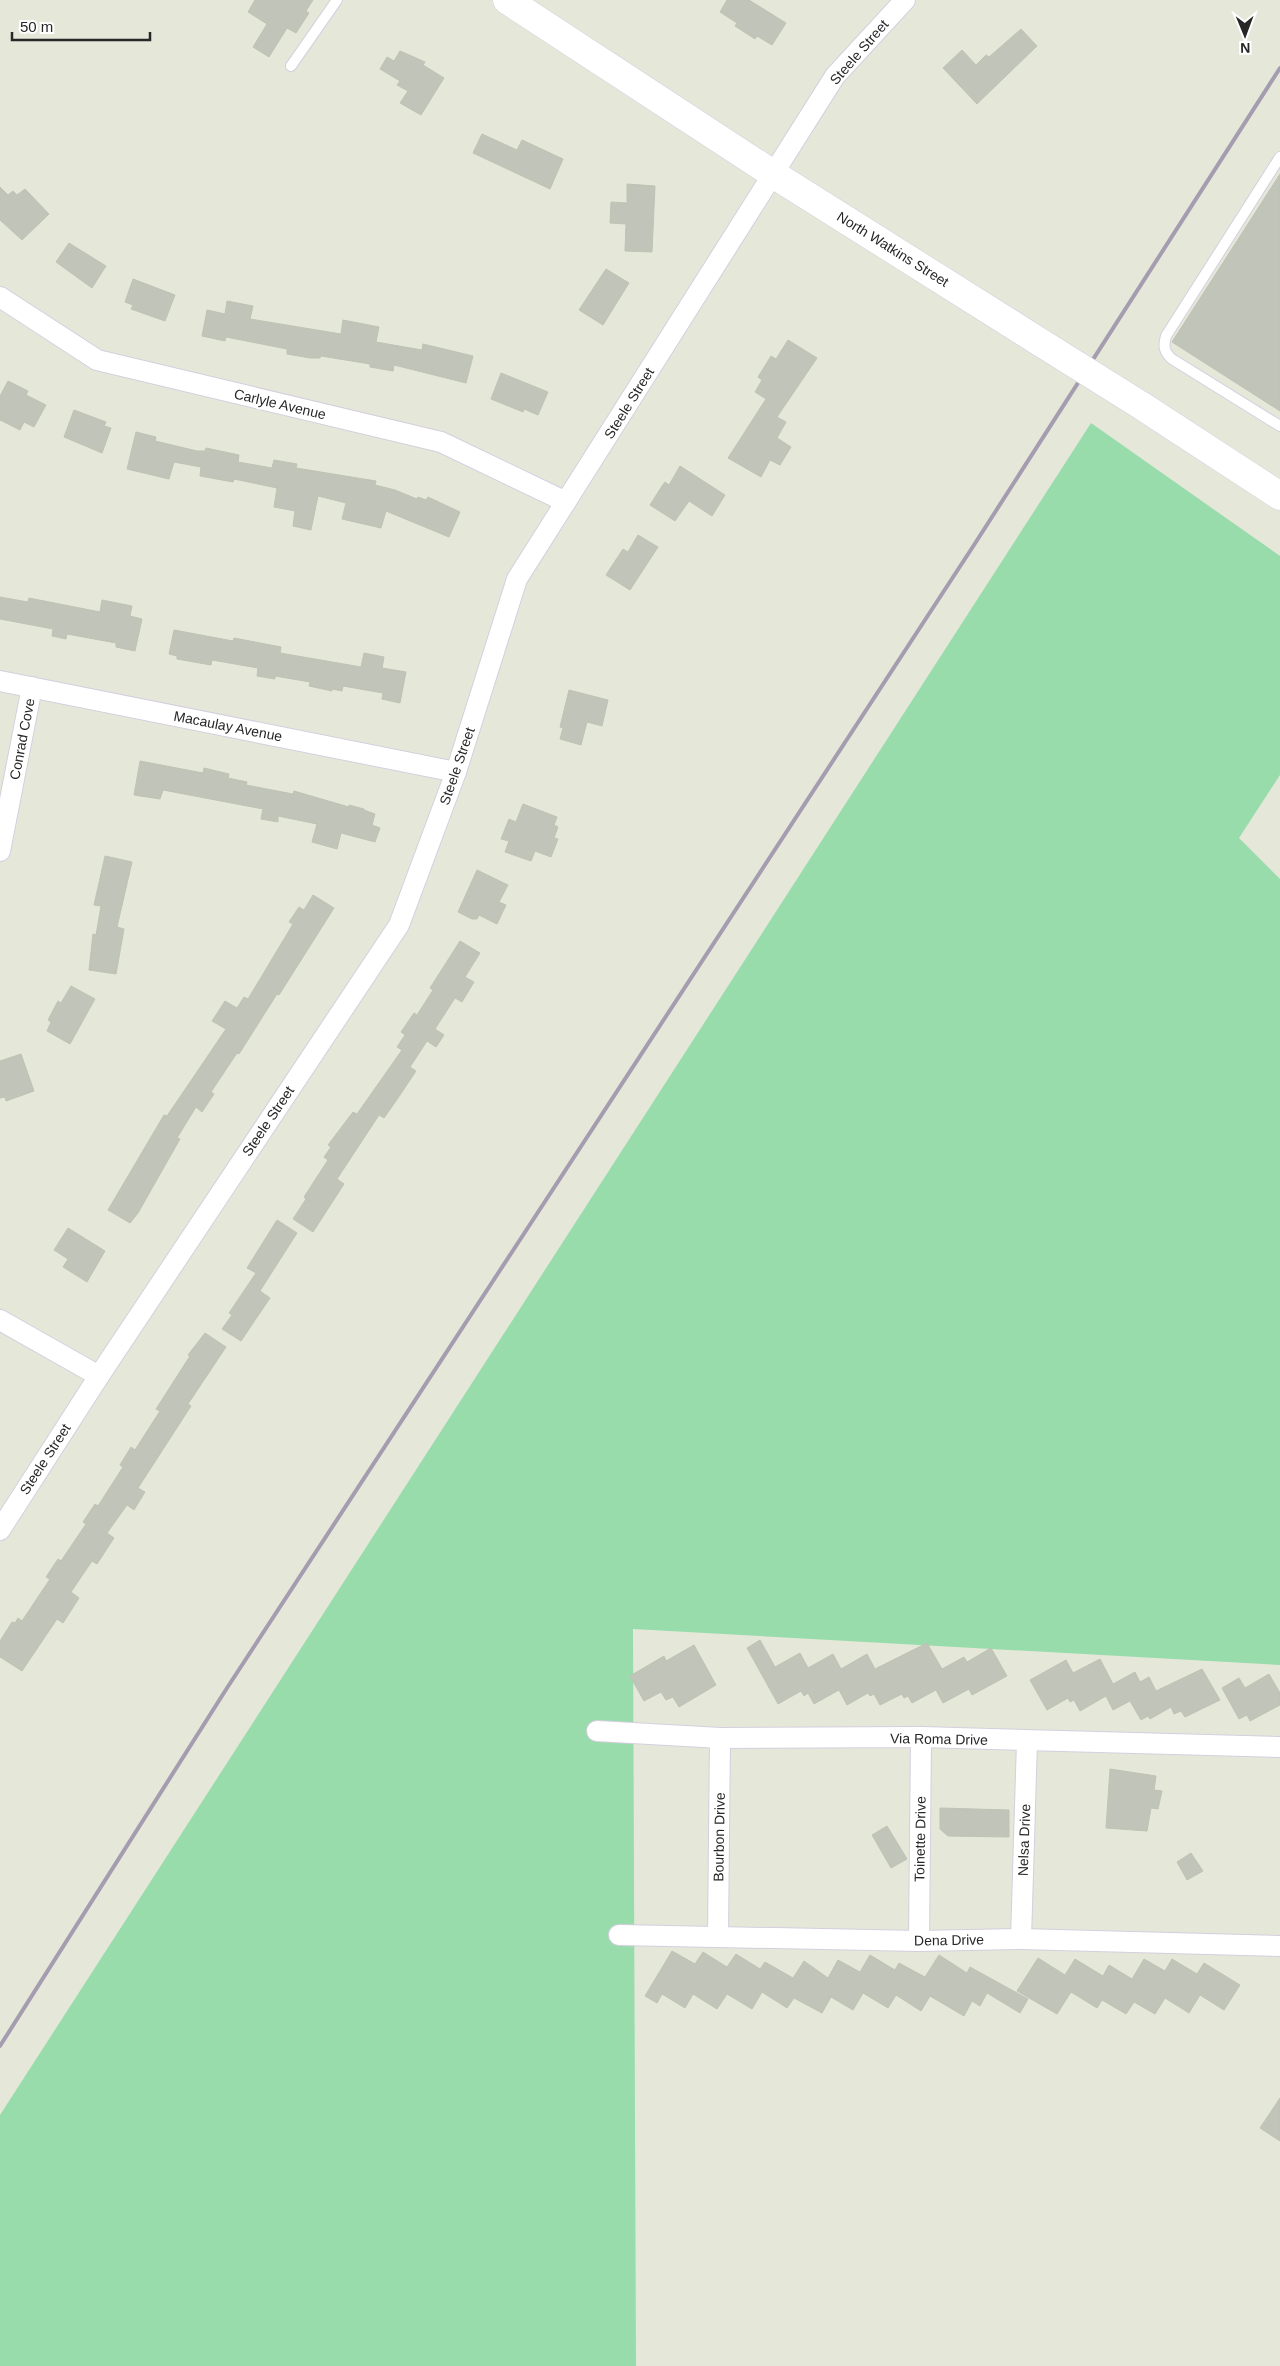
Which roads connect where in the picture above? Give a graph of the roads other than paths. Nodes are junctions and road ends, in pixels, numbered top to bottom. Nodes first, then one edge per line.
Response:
1 (337, 0) edge
2 (507, 0) edge
3 (904, 0) edge
4 (290, 66) dead end
5 (1280, 157) edge
6 (773, 174) junction
7 (0, 297) edge
8 (1280, 426) edge
9 (1280, 496) edge
10 (566, 502) junction
11 (0, 681) edge
12 (32, 687) junction
13 (456, 772) junction
14 (0, 851) edge
15 (0, 1320) edge
16 (98, 1376) junction
17 (0, 1530) edge
18 (597, 1731) dead end
19 (922, 1737) junction
20 (720, 1738) junction
21 (1026, 1741) junction
22 (1280, 1747) edge
23 (618, 1935) dead end
24 (718, 1936) junction
25 (1021, 1939) junction
26 (919, 1941) junction
27 (1280, 1946) edge

1 - 4 lane
2 - 6 main road, North Watkins Street
3 - 6 street, Steele Street
5 - 8 lane
6 - 9 main road, North Watkins Street, bridge
6 - 10 street, Steele Street
7 - 10 street, Carlyle Avenue
10 - 13 street, Steele Street
11 - 12 street, Macaulay Avenue
12 - 13 street, Macaulay Avenue
12 - 14 street, Conrad Cove
13 - 16 street, Steele Street
15 - 16 street
16 - 17 street, Steele Street
18 - 20 street, Via Roma Drive
19 - 20 street, Via Roma Drive
19 - 21 street, Via Roma Drive
19 - 26 street, Toinette Drive
20 - 24 street, Bourbon Drive
21 - 22 street, Via Roma Drive
21 - 25 street, Nelsa Drive
23 - 24 street, Dena Drive
24 - 26 street, Dena Drive
25 - 26 street, Dena Drive
25 - 27 street, Dena Drive

